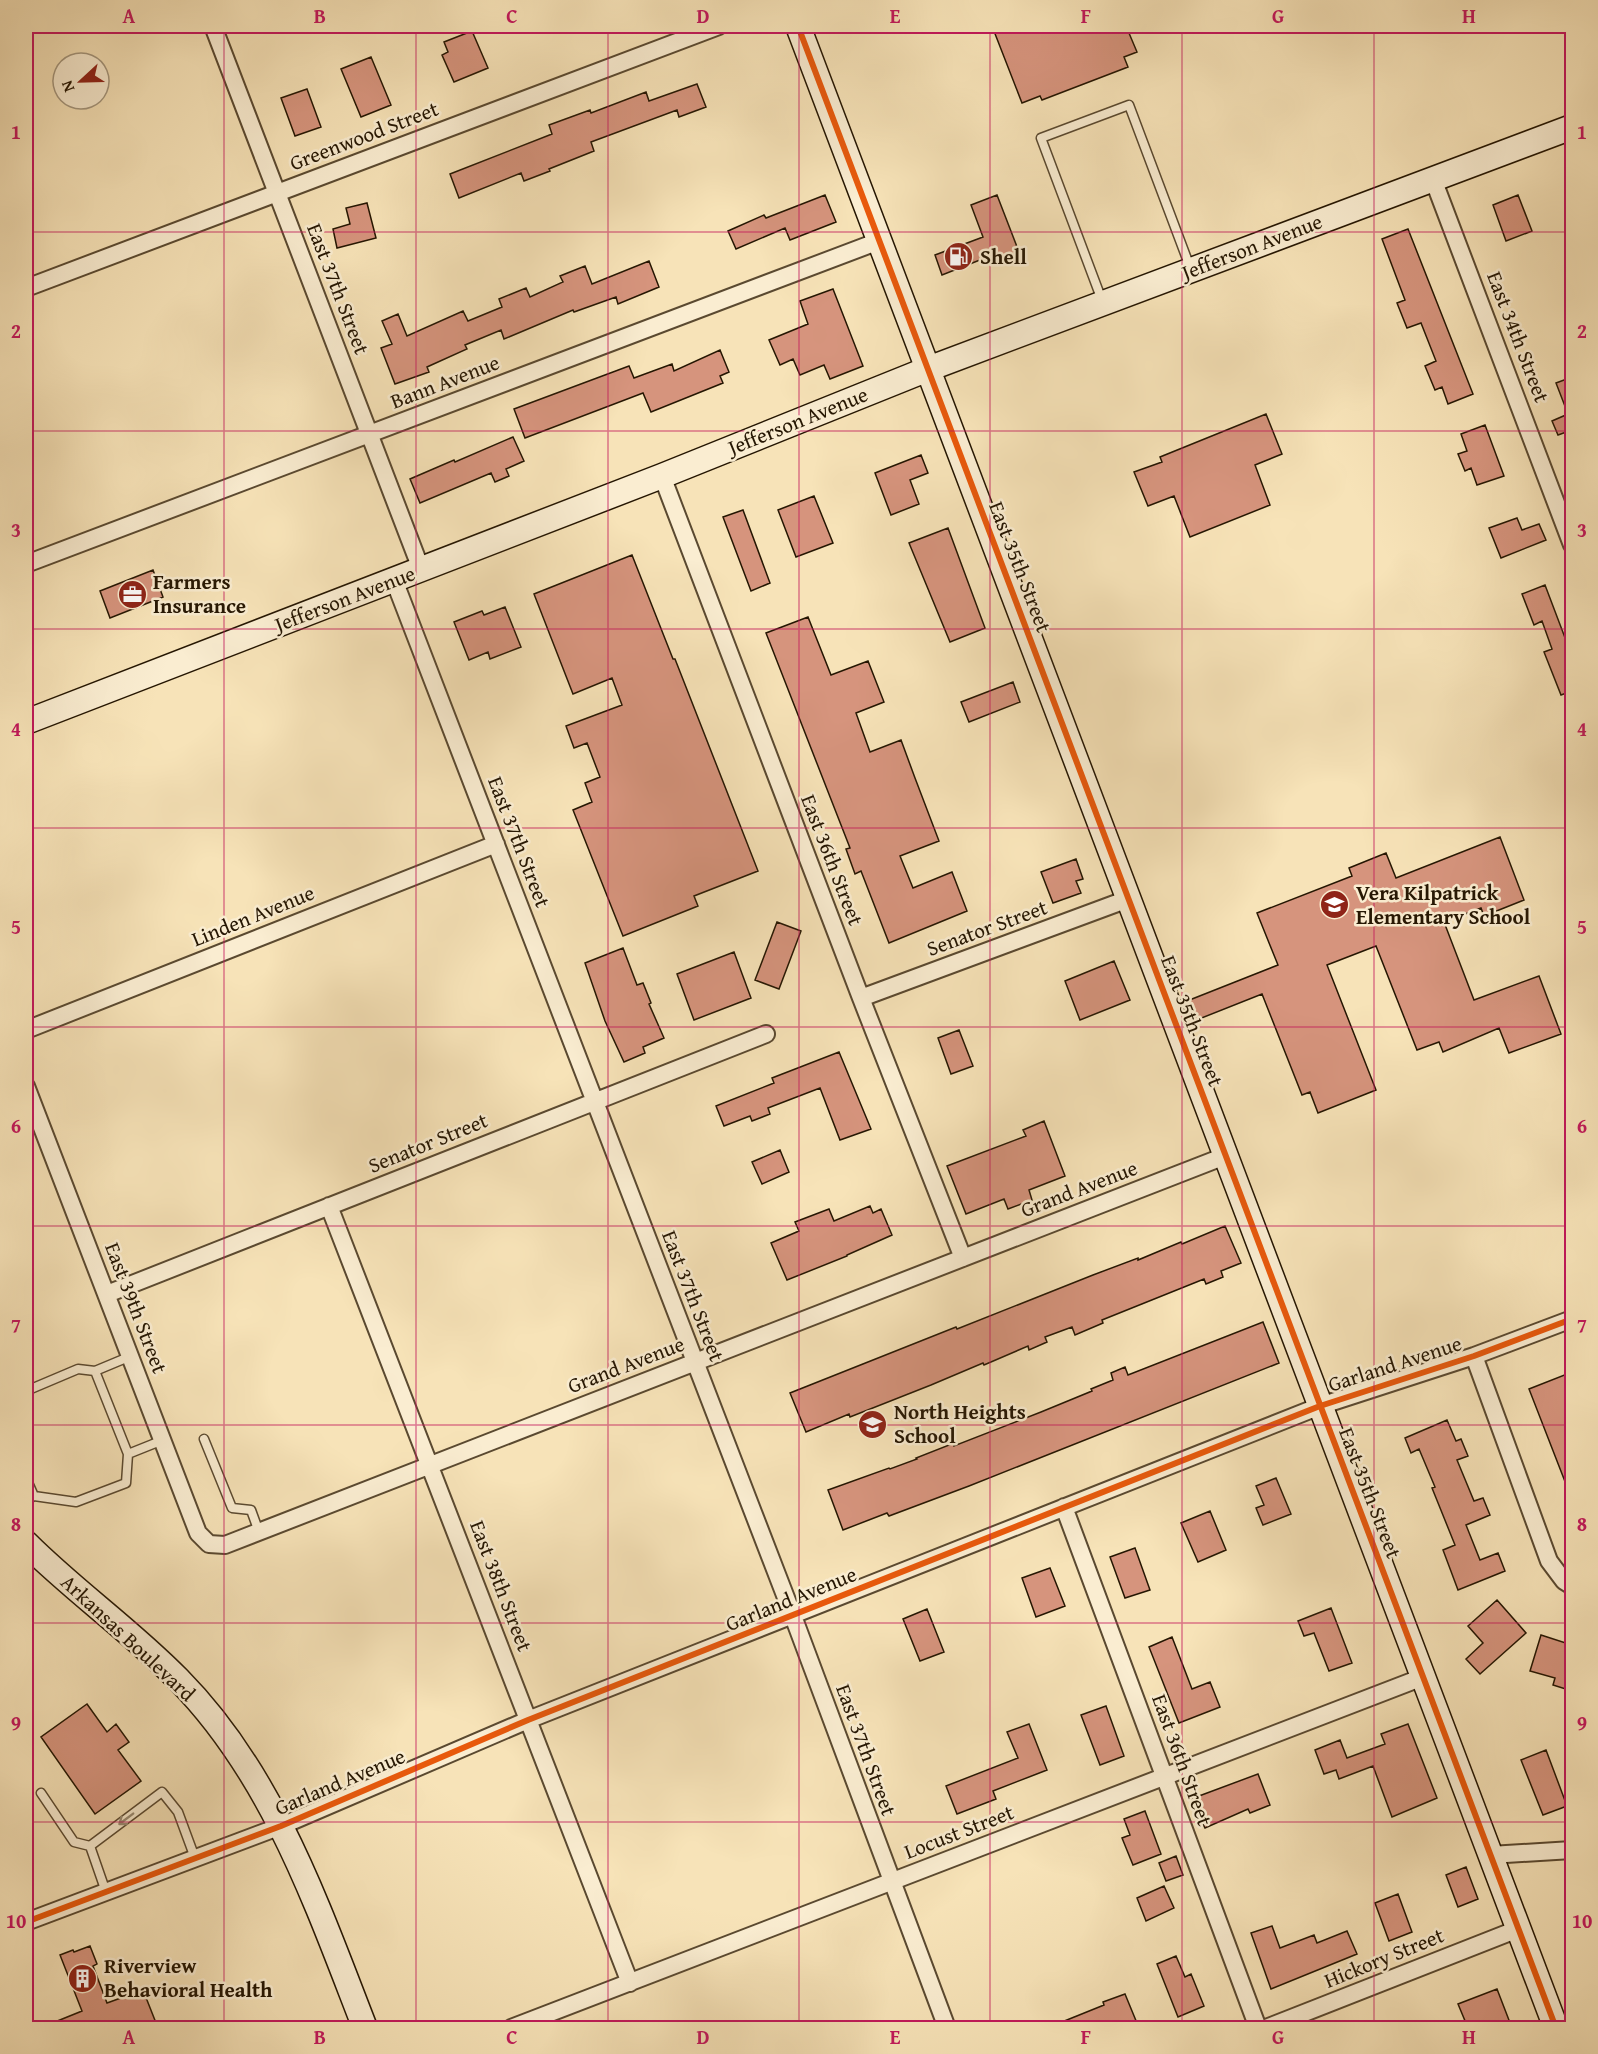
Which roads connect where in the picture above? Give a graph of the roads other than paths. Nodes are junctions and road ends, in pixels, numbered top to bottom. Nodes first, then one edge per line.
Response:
1 (213, 26) edge
2 (719, 26) edge
3 (798, 26) edge
4 (1572, 127) edge
5 (1433, 179) junction
6 (277, 193) junction
7 (879, 242) junction
8 (1191, 270) junction
9 (26, 288) edge
10 (1103, 303) junction
11 (928, 369) junction
12 (369, 434) junction
13 (662, 476) junction
14 (1572, 545) edge
15 (26, 564) edge
16 (421, 569) junction
17 (394, 580) junction
18 (26, 722) edge
19 (496, 844) junction
20 (1128, 899) junction
21 (861, 998) junction
22 (26, 1030) edge
23 (766, 1034) dead end
24 (26, 1086) edge
25 (595, 1101) junction
26 (1226, 1156) junction
27 (329, 1206) junction
28 (963, 1258) junction
29 (107, 1294) junction
30 (1572, 1319) edge
31 (131, 1356) junction
32 (1474, 1356) junction
33 (694, 1362) junction
34 (94, 1371) junction
35 (26, 1391) edge
36 (1320, 1406) junction
37 (204, 1439) dead end
38 (163, 1440) junction
39 (128, 1454) junction
40 (430, 1466) junction
41 (26, 1478) edge
42 (30, 1498) edge
43 (1064, 1507) junction
44 (259, 1532) junction
45 (26, 1543) edge
46 (209, 1544) joint
47 (1572, 1586) edge
48 (793, 1616) junction
49 (1423, 1677) junction
50 (528, 1720) junction
51 (1164, 1777) junction
52 (40, 1793) dead end
53 (281, 1826) junction
54 (90, 1846) junction
55 (1572, 1850) edge
56 (1490, 1855) junction
57 (195, 1858) junction
58 (891, 1882) junction
59 (106, 1892) junction
60 (26, 1922) edge
61 (1518, 1929) junction
62 (630, 1983) junction
63 (364, 2028) edge
64 (511, 2028) edge
65 (947, 2028) edge
66 (1258, 2028) edge
67 (1266, 2028) edge
68 (1556, 2028) edge

1 - 6 street, East 37th Street
2 - 6 street, Greenwood Street
3 - 7 main road, East 35th Street
4 - 5 main road, Jefferson Avenue
5 - 8 main road, Jefferson Avenue
5 - 14 street, East 34th Street
6 - 9 street, Greenwood Street
6 - 12 street, East 37th Street
7 - 11 main road, East 35th Street
7 - 12 street, Bann Avenue
8 - 10 main road, Jefferson Avenue
8 - 10 lane
10 - 11 main road, Jefferson Avenue
11 - 13 main road, Jefferson Avenue
11 - 20 main road, East 35th Street
12 - 15 street, Bann Avenue
12 - 16 street, East 37th Street
13 - 16 main road, Jefferson Avenue
13 - 21 street, East 36th Street
16 - 17 main road, Jefferson Avenue
17 - 18 main road, Jefferson Avenue
17 - 19 street, East 37th Street
19 - 22 street, Linden Avenue
19 - 25 street, East 37th Street
20 - 21 street, Senator Street
20 - 26 main road, East 35th Street
21 - 28 street, East 36th Street
23 - 25 street, Senator Street
24 - 29 street, East 39th Street
25 - 27 street, Senator Street
25 - 33 street, East 37th Street
26 - 28 street, Grand Avenue
26 - 36 main road, East 35th Street
27 - 29 street, Senator Street
27 - 40 street, East 38th Street
28 - 33 street, Grand Avenue
29 - 31 street, East 39th Street
30 - 32 street, Garland Avenue
31 - 34 lane
31 - 38 street, East 39th Street
32 - 36 street, Garland Avenue
32 - 47 street
33 - 40 street, Grand Avenue
33 - 48 street, East 37th Street
34 - 35 lane
34 - 39 lane
36 - 43 street, Garland Avenue
36 - 49 main road, East 35th Street
37 - 44 lane
38 - 39 lane
38 - 46 street, East 39th Street
39 - 42 lane
40 - 44 street, Grand Avenue
40 - 50 street, East 38th Street
41 - 42 lane
43 - 48 street, Garland Avenue
43 - 51 street, East 36th Street
44 - 46 street, Grand Avenue
45 - 53 main road, Arkansas Boulevard
48 - 50 street, Garland Avenue
48 - 58 street, East 37th Street
49 - 51 street, Locust Street
49 - 56 main road, East 35th Street
50 - 53 street, Garland Avenue
50 - 62 street, East 38th Street
51 - 58 street, Locust Street
51 - 66 street, East 36th Street
52 - 54 lane
53 - 57 street, Garland Avenue
53 - 63 main road, Arkansas Boulevard
57 -> 54 lane
54 - 59 lane
55 - 56 street
56 - 61 main road, East 35th Street
57 - 59 street, Garland Avenue
58 - 62 street, Locust Street
58 - 65 street, East 37th Street
59 - 60 street, Garland Avenue
61 - 67 street, Hickory Street
61 - 68 main road, East 35th Street
62 - 64 street, Locust Street

